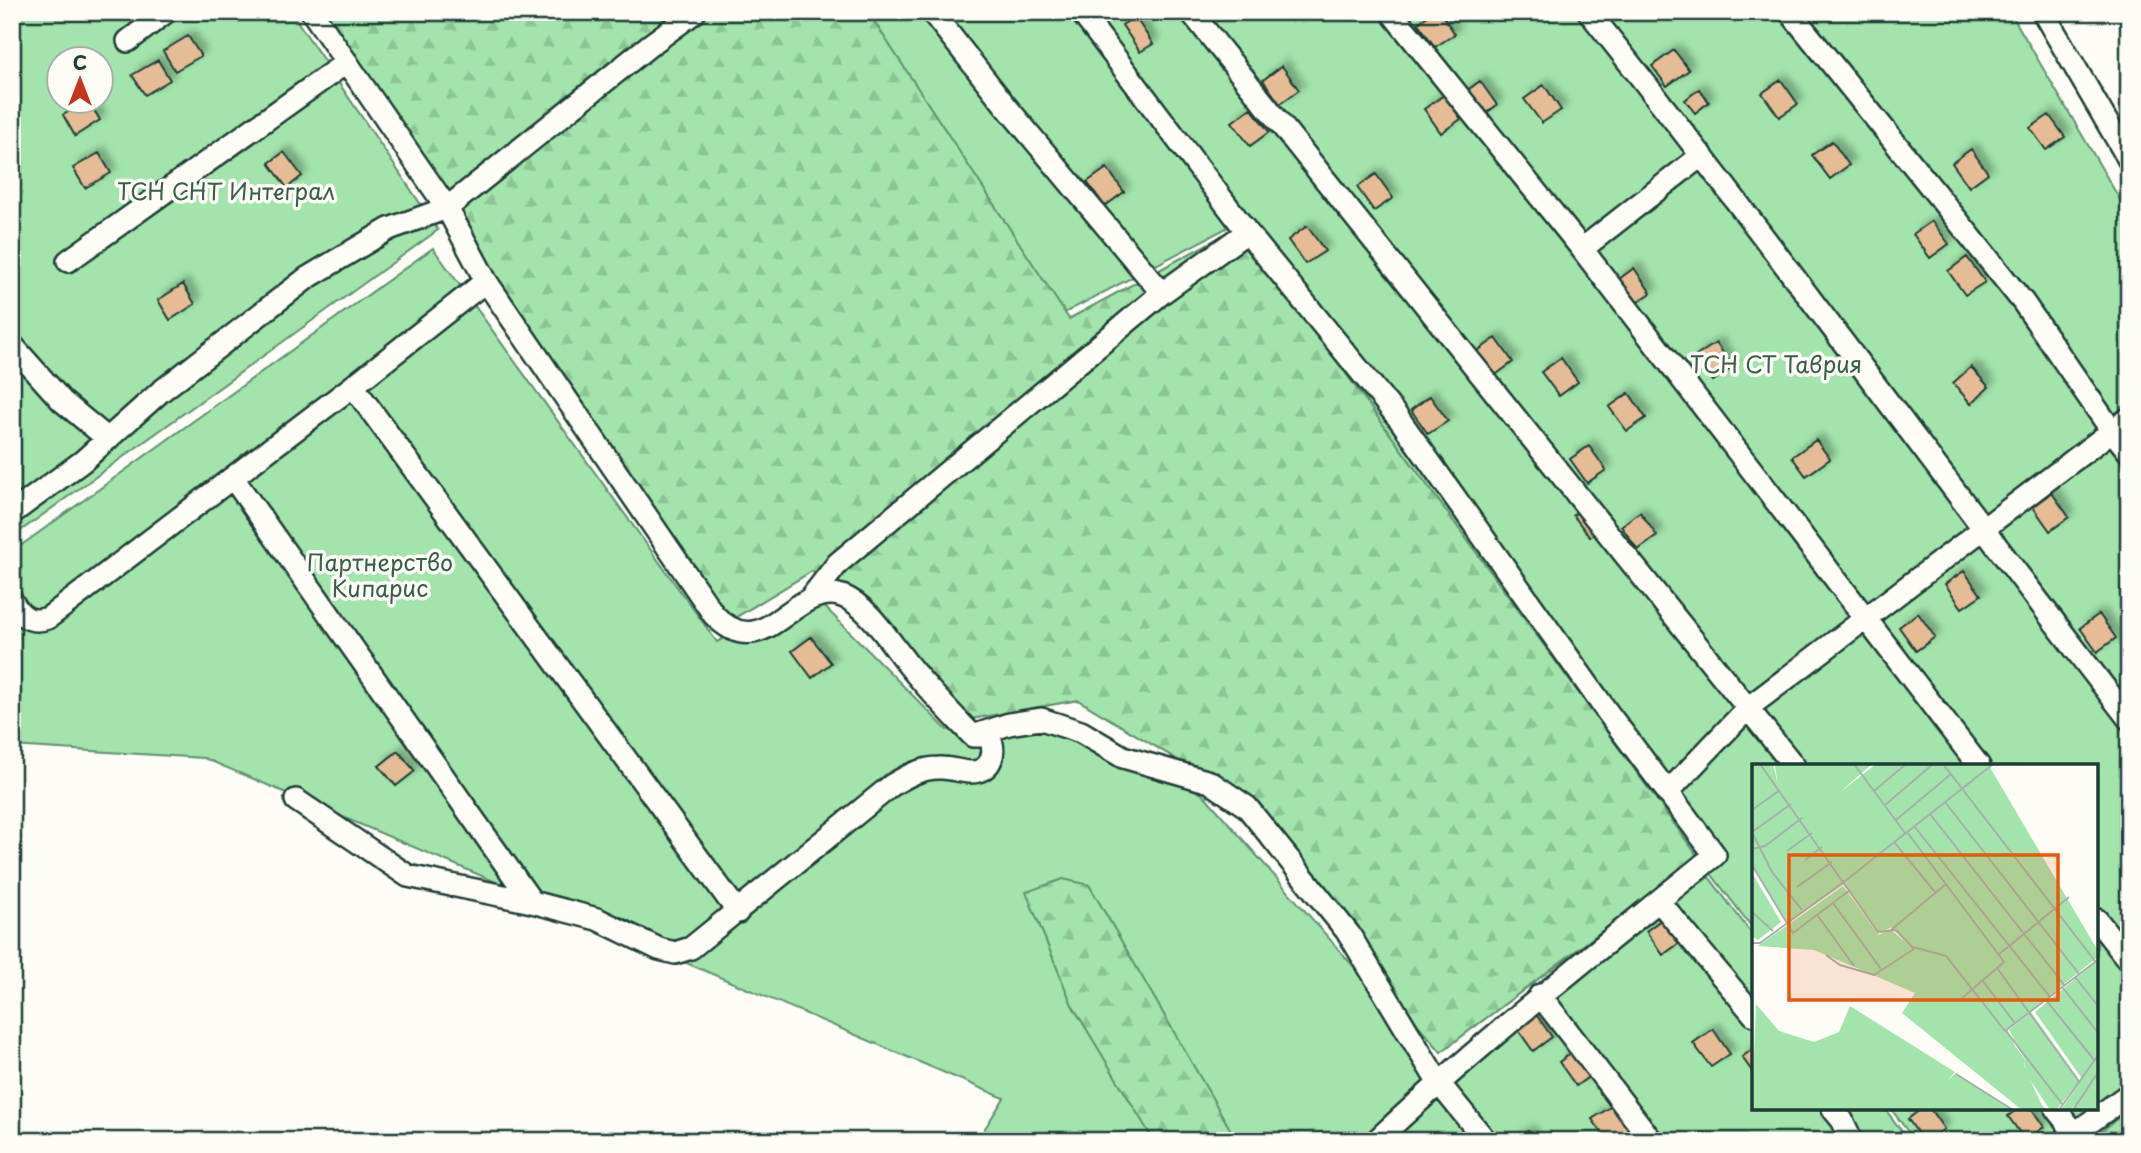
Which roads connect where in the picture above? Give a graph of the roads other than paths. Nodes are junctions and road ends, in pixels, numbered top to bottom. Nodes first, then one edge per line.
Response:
1 (166, 12) edge
2 (312, 12) edge
3 (695, 12) edge
4 (932, 12) edge
5 (1081, 12) edge
6 (1191, 12) edge
7 (1391, 12) edge
8 (1589, 12) edge
9 (1790, 12) edge
10 (2042, 12) edge
11 (128, 41) dead end
12 (346, 62) junction
13 (1702, 155) junction
14 (2129, 160) edge
15 (447, 208) junction
16 (1247, 232) junction
17 (1582, 249) junction
18 (68, 261) dead end
19 (486, 281) junction
20 (1162, 293) junction
21 (12, 345) edge
22 (353, 386) junction
23 (2120, 425) edge
24 (107, 439) junction
25 (2129, 452) edge
26 (233, 478) junction
27 (12, 513) edge
28 (1981, 528) junction
29 (810, 599) junction
30 (12, 601) edge
31 (1866, 619) junction
32 (1749, 708) junction
33 (2129, 719) edge
34 (973, 736) junction
35 (1792, 764) edge
36 (1977, 764) edge
37 (1667, 793) junction
38 (296, 800) dead end
39 (1659, 901) junction
40 (532, 902) junction
41 (738, 912) junction
42 (2099, 923) edge
43 (2129, 961) edge
44 (1540, 995) junction
45 (1752, 1013) edge
46 (1438, 1082) junction
47 (2129, 1094) edge
48 (1835, 1111) edge
49 (2057, 1111) edge
50 (2070, 1137) edge
51 (1376, 1141) edge
52 (1486, 1141) edge
53 (1652, 1141) edge
54 (1852, 1141) edge

1 - 11 street
2 - 12 street
3 - 15 street
4 - 20 street
5 - 16 street
6 - 32 street
7 - 17 street
8 - 13 street
9 - 23 street
10 - 14 street
12 - 15 street
12 - 18 street
13 - 17 street
13 - 28 street
15 - 19 street
15 - 24 street
16 - 20 street
16 - 37 street
17 - 31 street
19 - 22 street
19 - 29 street
20 - 29 street
21 - 24 street
22 - 26 street
22 - 41 street
23 - 25 street
23 - 28 street
24 - 27 street
26 - 30 street
26 - 40 street
28 - 31 street
28 - 33 street
29 - 34 street
31 - 32 street
31 - 36 street
32 - 35 street
32 - 37 street
34 - 41 street
34 - 46 street
37 - 39 street
38 - 40 street
39 - 44 street
39 - 45 street
40 - 41 street
42 - 43 street
44 - 46 street
44 - 53 street
46 - 51 street
46 - 52 street
47 - 50 street
48 - 54 street
49 - 50 street

